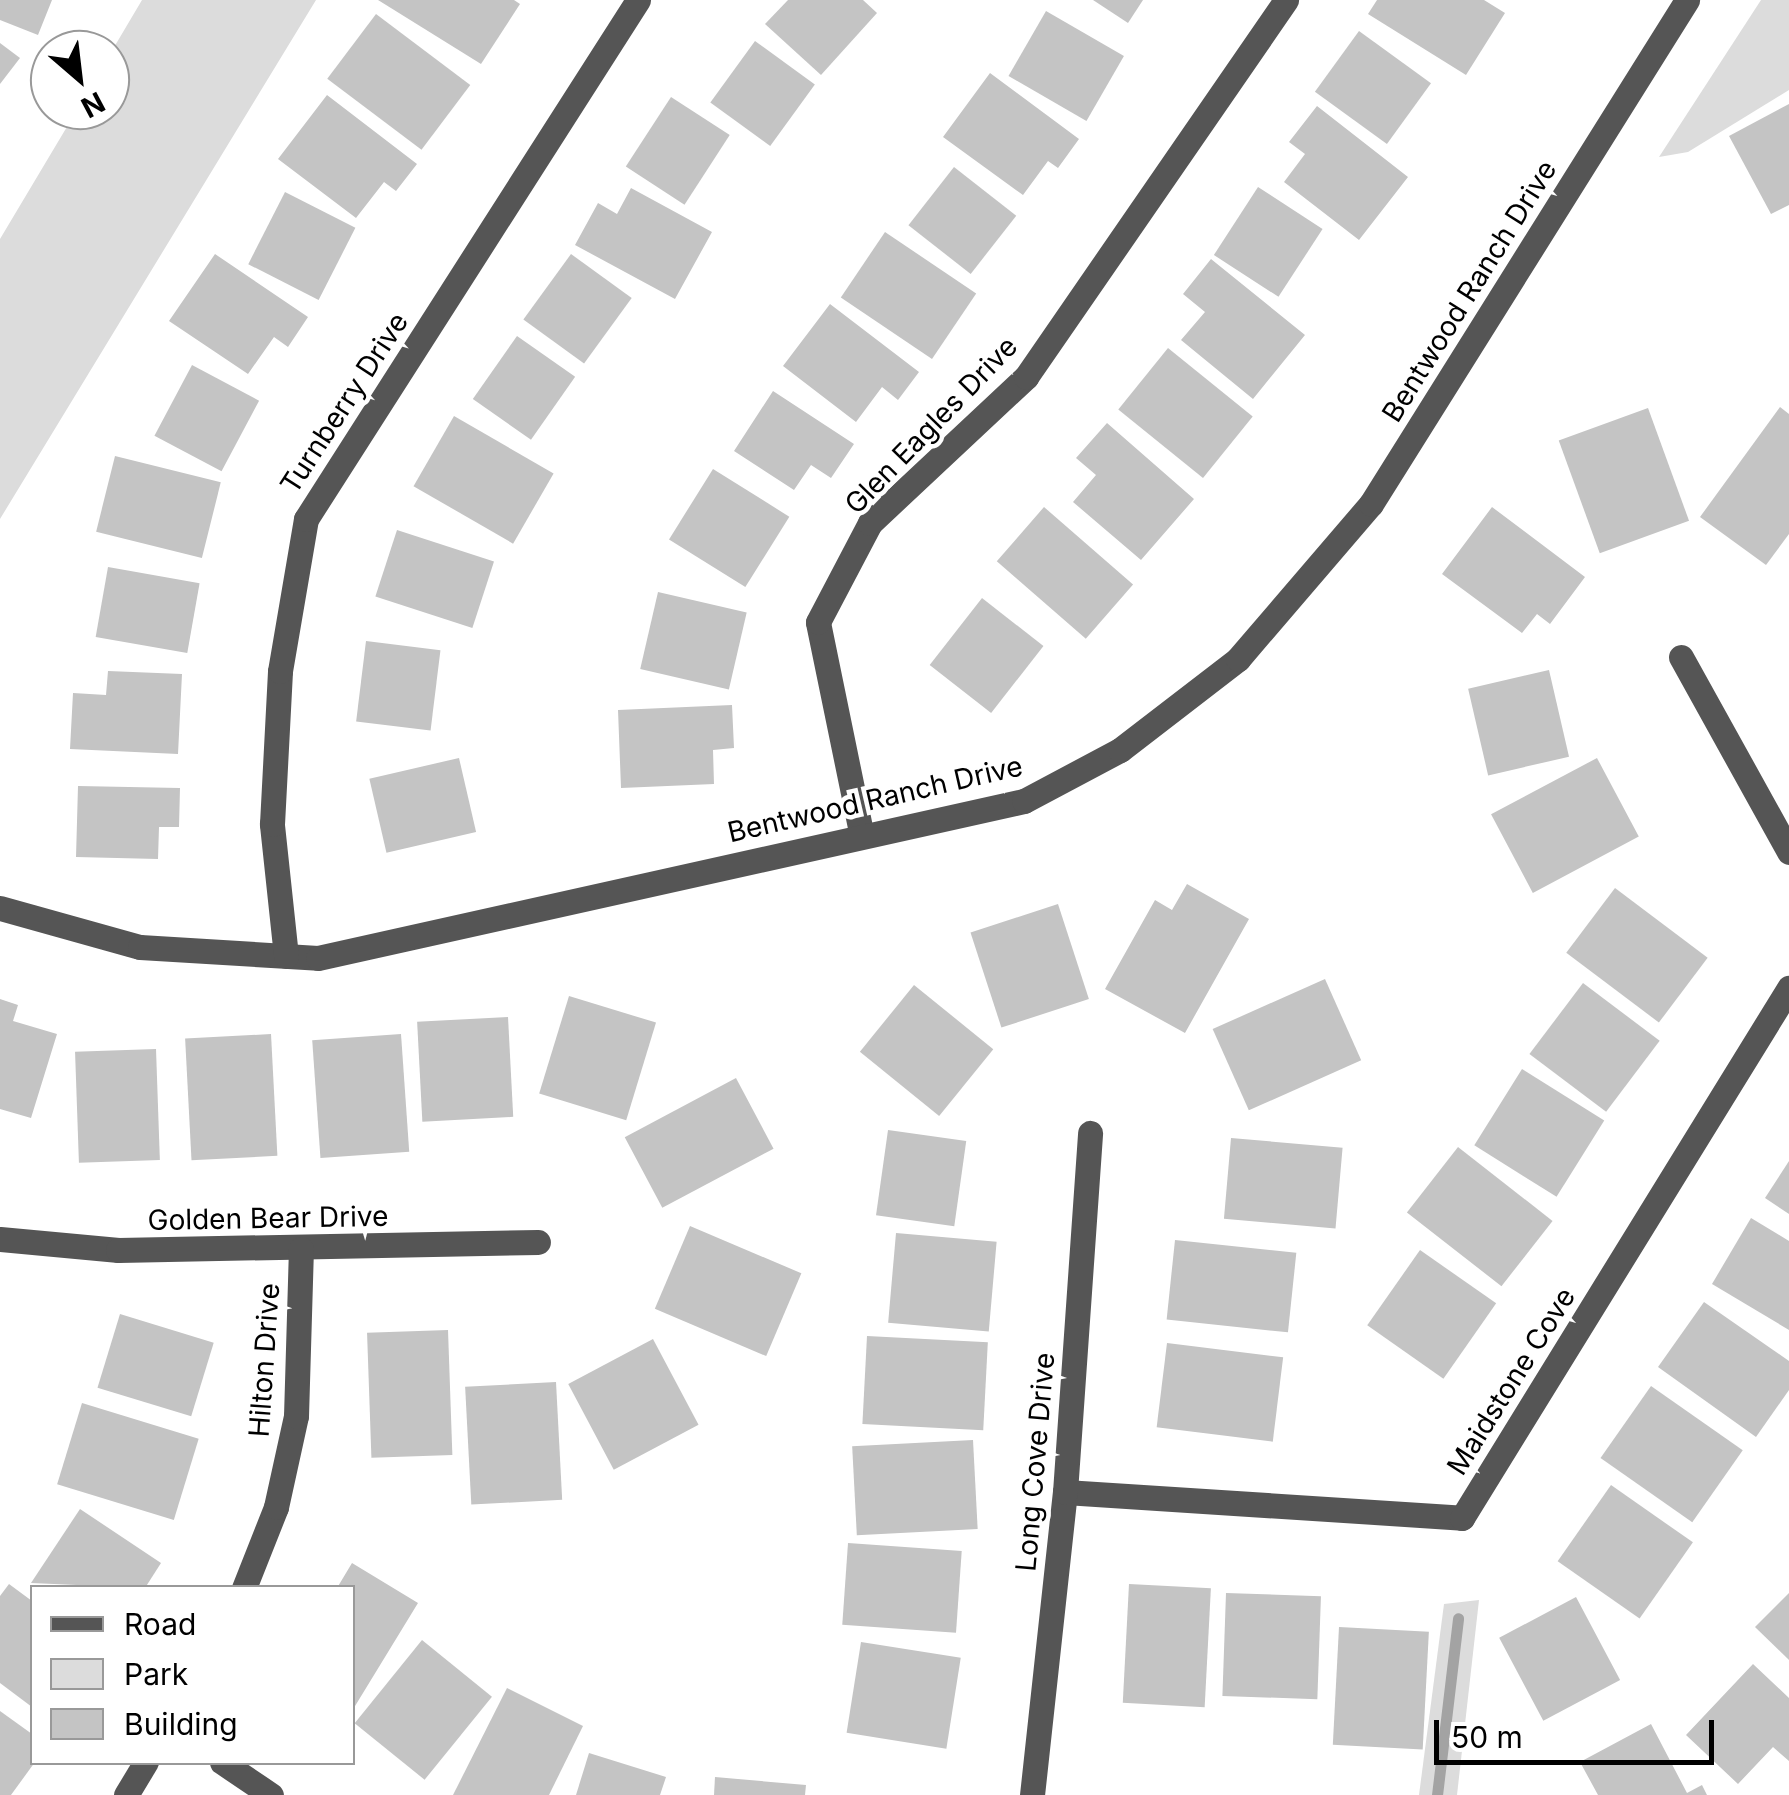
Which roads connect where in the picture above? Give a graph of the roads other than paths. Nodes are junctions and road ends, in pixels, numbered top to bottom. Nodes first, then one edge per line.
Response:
1 (638, 0) edge
2 (1286, 0) edge
3 (1687, 0) edge
4 (1681, 657) dead end
5 (861, 832) junction
6 (1789, 852) edge
7 (0, 908) edge
8 (286, 956) junction
9 (1789, 988) edge
10 (1090, 1133) dead end
11 (0, 1239) edge
12 (538, 1242) dead end
13 (301, 1249) junction
14 (1064, 1492) junction
15 (245, 1585) edge
16 (144, 1765) edge
17 (226, 1765) edge
18 (126, 1795) edge
19 (271, 1795) edge
20 (1032, 1795) edge

1 - 8 street, Turnberry Drive
2 - 5 street, Glen Eagles Drive
3 - 5 street, Bentwood Ranch Drive
4 - 6 street
5 - 8 street, Bentwood Ranch Drive
7 - 8 street, Bentwood Ranch Drive
9 - 14 street, Maidstone Cove
10 - 14 street, Long Cove Drive
11 - 13 street, Golden Bear Drive
12 - 13 street, Golden Bear Drive
13 - 15 street, Hilton Drive
14 - 20 street, Long Cove Drive
16 - 18 street
17 - 19 street

